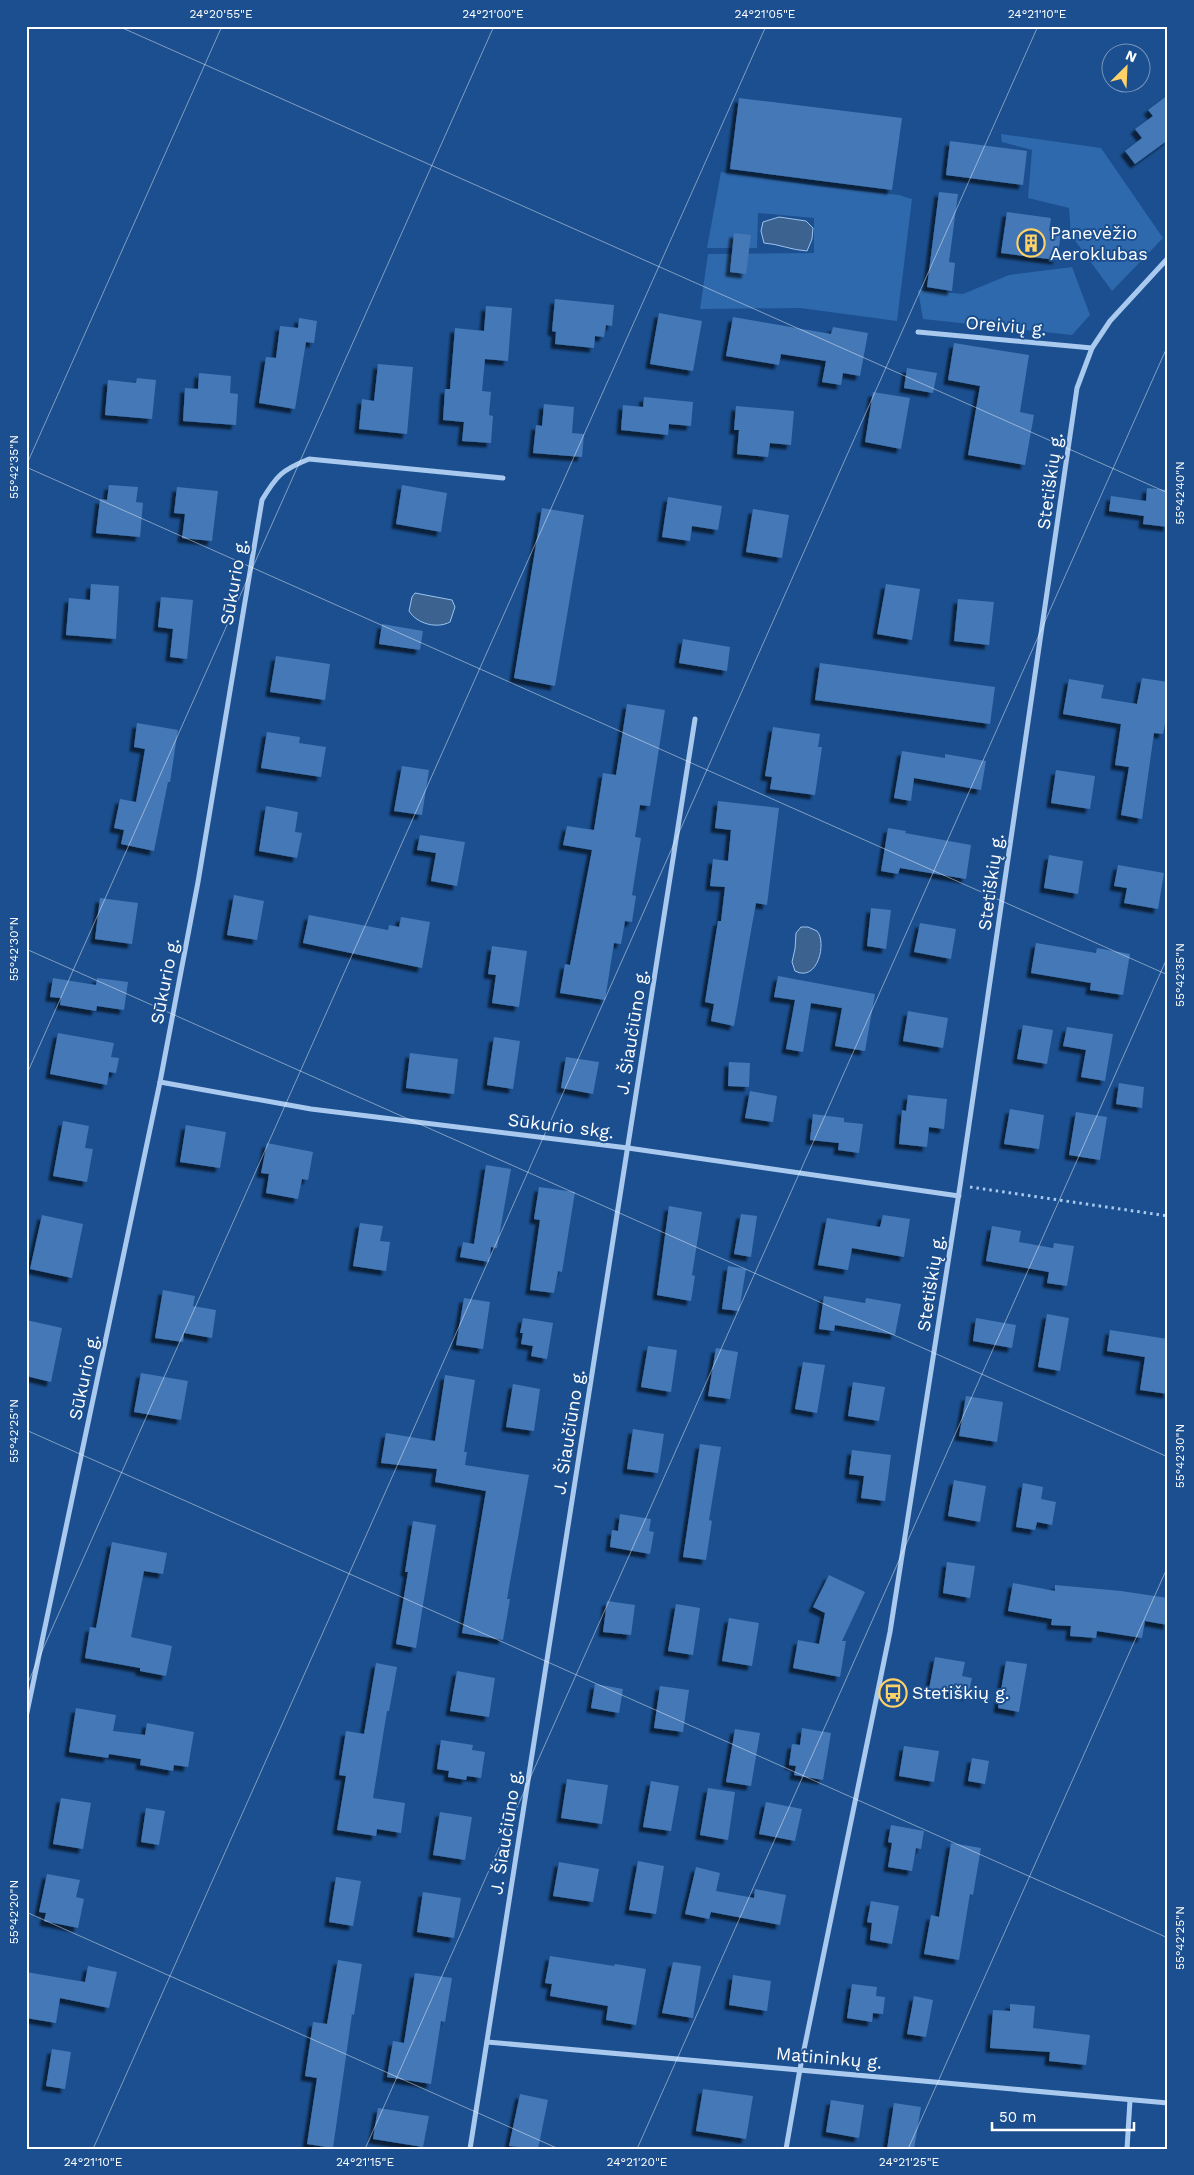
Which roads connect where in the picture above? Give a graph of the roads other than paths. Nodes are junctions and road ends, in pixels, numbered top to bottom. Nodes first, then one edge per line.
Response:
1 (1168, 258) edge
2 (918, 332) dead end
3 (1092, 348) junction
4 (503, 478) dead end
5 (695, 720) dead end
6 (160, 1082) junction
7 (628, 1148) junction
8 (959, 1196) junction
9 (26, 1717) edge
10 (487, 2042) junction
11 (800, 2069) junction
12 (1130, 2100) junction
13 (1168, 2103) edge
14 (470, 2149) edge
15 (786, 2149) edge
16 (1128, 2149) edge

1 - 3 street, Stetiškių g.
2 - 3 street, Oreivių g.
3 - 8 street, Stetiškių g.
4 - 6 street, Sūkurio g.
5 - 7 street, J. Šiaučiūno g.
6 - 7 street, Sūkurio skg.
6 - 9 street, Sūkurio g.
7 - 8 street, Sūkurio skg.
7 - 10 street, J. Šiaučiūno g.
8 - 11 street, Stetiškių g.
10 - 11 street, Matininkų g.
10 - 14 street, J. Šiaučiūno g.
11 - 12 street, Matininkų g.
11 - 15 street, Stetiškių g.
12 - 13 street, Matininkų g.
12 - 16 street

